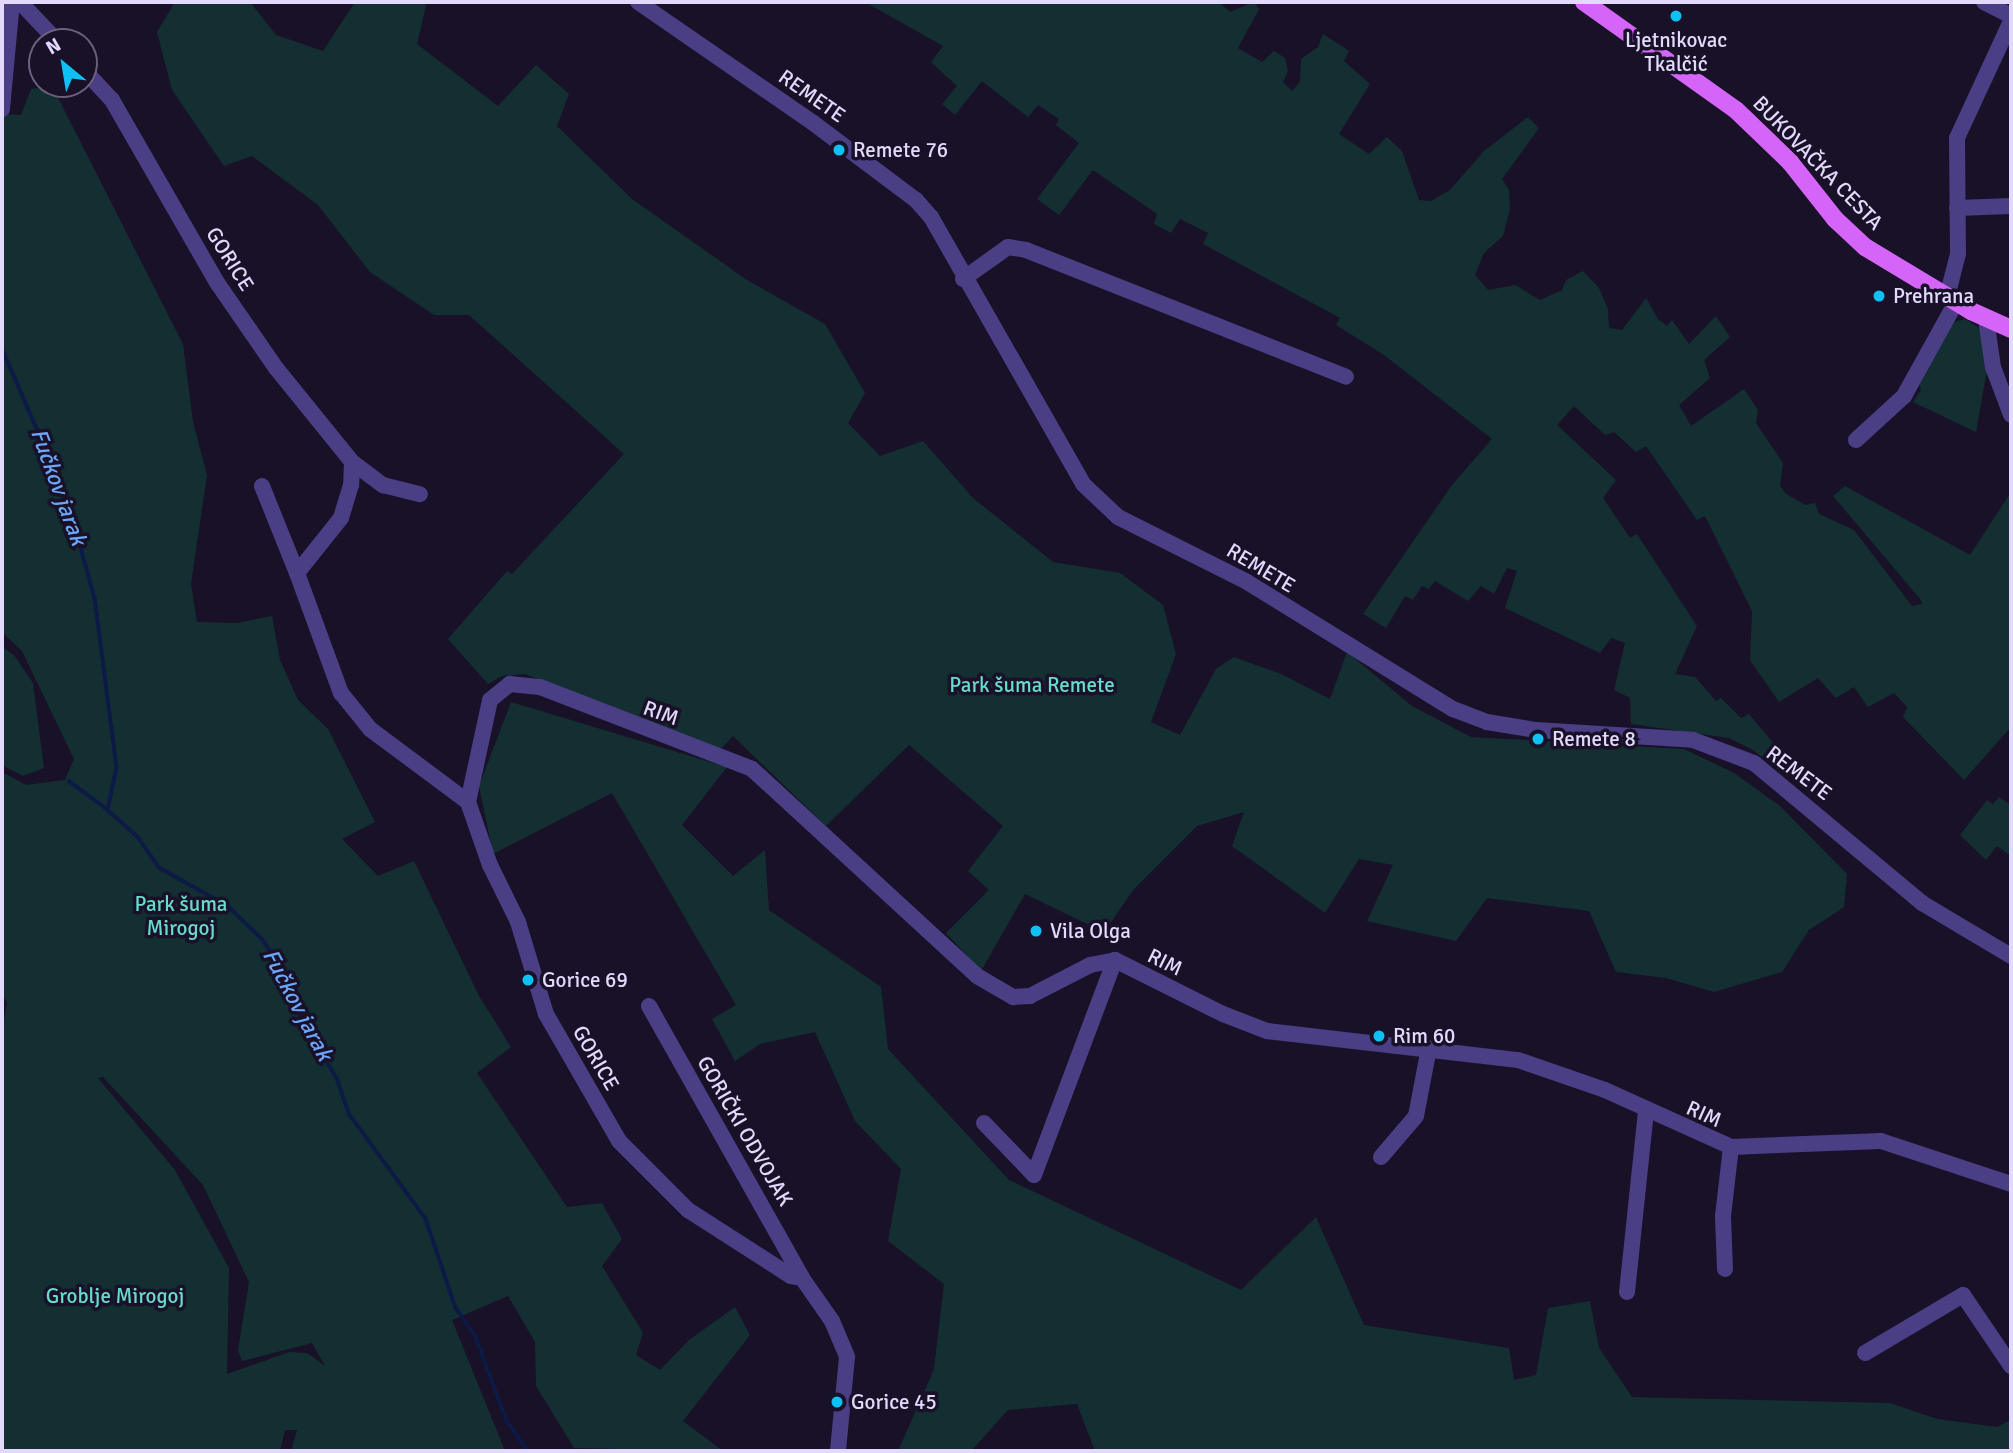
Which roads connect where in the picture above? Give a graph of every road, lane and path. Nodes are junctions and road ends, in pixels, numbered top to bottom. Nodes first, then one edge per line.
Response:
1 (12, 2) edge
2 (20, 2) edge
3 (638, 2) edge
4 (1984, 2) edge
5 (1591, 4) edge
6 (2011, 19) edge
7 (45, 28) edge
8 (98, 85) edge
9 (2, 109) edge
10 (2011, 206) edge
11 (1957, 208) junction
12 (963, 279) junction
13 (1951, 299) junction
14 (1986, 319) junction
15 (2011, 329) edge
16 (1346, 377) dead end
17 (2011, 415) edge
18 (1856, 440) dead end
19 (352, 462) junction
20 (261, 486) dead end
21 (420, 494) dead end
22 (297, 573) junction
23 (468, 803) junction
24 (2011, 956) edge
25 (1115, 960) junction
26 (649, 1006) dead end
27 (1429, 1048) junction
28 (1646, 1111) junction
29 (984, 1123) dead end
30 (1731, 1147) junction
31 (1381, 1157) dead end
32 (2011, 1184) edge
33 (1725, 1269) dead end
34 (802, 1278) junction
35 (1627, 1292) dead end
36 (1865, 1353) dead end
37 (2011, 1366) edge
38 (838, 1451) edge

1 - 9 street
2 - 7 street
3 - 12 street, REMETE
4 - 6 street
5 - 13 main road, BUKOVAČKA CESTA
6 - 11 street
8 - 19 street, GORICE
10 - 11 street
11 - 13 street
12 - 16 street
12 - 24 street, REMETE
13 - 14 main road, BUKOVAČKA CESTA
13 - 18 street
14 - 15 main road, BUKOVAČKA CESTA
14 - 17 street
19 - 21 street, GORICE
19 - 22 street
20 - 22 street
22 - 23 street
23 - 25 street, RIM
23 - 34 street, GORICE
25 - 27 street, RIM
25 - 29 street
26 - 34 street, GORIČKI ODVOJAK
27 - 28 street, RIM
27 - 31 street
28 - 30 street, RIM
28 - 35 street
30 - 32 street, RIM
30 - 33 street
34 - 38 street, GORICE
36 - 37 street

